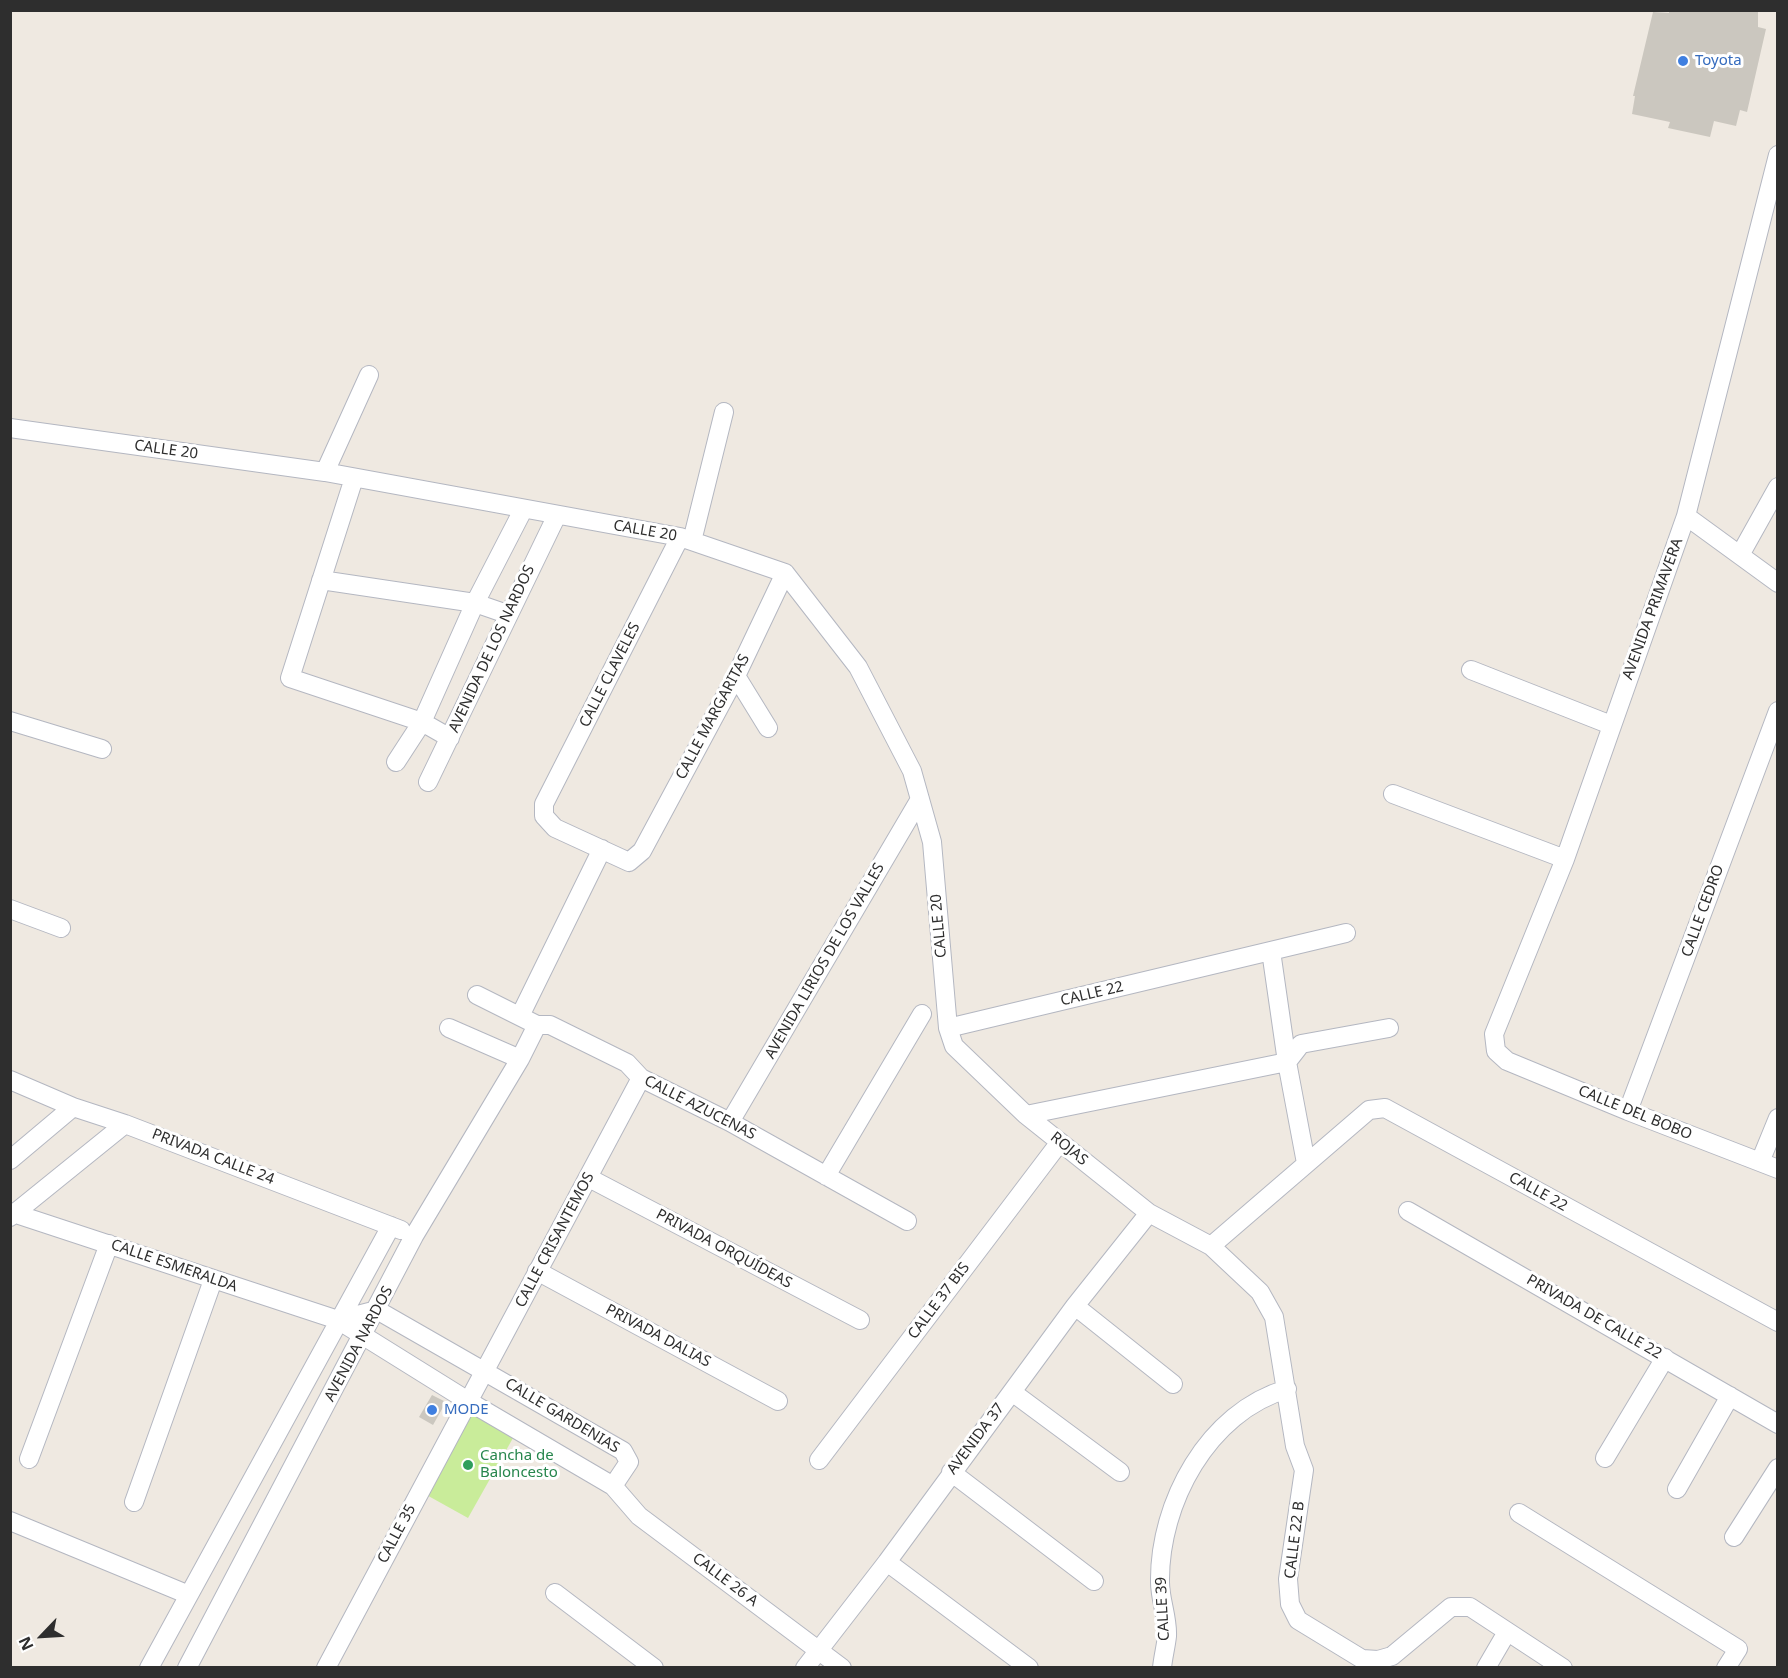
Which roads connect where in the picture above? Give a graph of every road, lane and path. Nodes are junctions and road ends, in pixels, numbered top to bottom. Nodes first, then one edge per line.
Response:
1 (1778, 155) edge
2 (369, 375) dead end
3 (724, 412) dead end
4 (10, 428) edge
5 (325, 472) junction
6 (354, 478) junction
7 (1778, 487) edge
8 (523, 510) junction
9 (557, 515) junction
10 (1686, 516) junction
11 (686, 539) junction
12 (1740, 555) junction
13 (785, 573) junction
14 (321, 580) junction
15 (1778, 583) edge
16 (475, 603) junction
17 (507, 614) junction
18 (1471, 670) dead end
19 (736, 676) junction
20 (1778, 711) edge
21 (10, 722) edge
22 (422, 722) junction
23 (1611, 725) junction
24 (768, 728) dead end
25 (450, 738) junction
26 (102, 749) dead end
27 (396, 762) dead end
28 (428, 782) dead end
29 (1393, 794) dead end
30 (920, 799) junction
31 (602, 849) junction
32 (1565, 859) junction
33 (10, 909) edge
34 (61, 928) dead end
35 (1347, 933) dead end
36 (1271, 951) junction
37 (477, 996) dead end
38 (922, 1014) dead end
39 (520, 1016) junction
40 (537, 1024) junction
41 (448, 1028) dead end
42 (948, 1028) junction
43 (1389, 1028) dead end
44 (1496, 1051) joint
45 (520, 1059) junction
46 (1287, 1062) junction
47 (641, 1078) junction
48 (10, 1080) edge
49 (73, 1107) junction
50 (1628, 1112) junction
51 (1026, 1115) junction
52 (1778, 1118) edge
53 (730, 1122) junction
54 (125, 1124) junction
55 (1060, 1142) junction
56 (10, 1160) edge
57 (1306, 1163) junction
58 (1769, 1165) edge
59 (826, 1176) junction
60 (589, 1178) junction
61 (1408, 1211) dead end
62 (1149, 1213) junction
63 (12, 1214) edge
64 (907, 1221) dead end
65 (391, 1226) junction
66 (414, 1236) junction
67 (109, 1244) junction
68 (1211, 1246) junction
69 (537, 1271) junction
70 (213, 1280) junction
71 (1075, 1306) junction
72 (377, 1310) junction
73 (338, 1320) junction
74 (860, 1320) dead end
75 (1778, 1322) edge
76 (363, 1337) junction
77 (1665, 1358) junction
78 (485, 1370) junction
79 (1173, 1384) dead end
80 (1287, 1389) junction
81 (1012, 1392) junction
82 (1730, 1396) junction
83 (468, 1401) junction
84 (778, 1401) dead end
85 (1778, 1425) edge
86 (1605, 1458) dead end
87 (29, 1459) dead end
88 (819, 1460) dead end
89 (1778, 1468) edge
90 (951, 1472) junction
91 (1120, 1472) dead end
92 (613, 1486) junction
93 (1677, 1489) dead end
94 (134, 1502) dead end
95 (1519, 1513) dead end
96 (10, 1521) edge
97 (1734, 1537) dead end
98 (887, 1562) junction
99 (1094, 1581) dead end
100 (555, 1593) dead end
101 (189, 1595) junction
102 (1508, 1632) junction
103 (819, 1650) junction
104 (149, 1668) edge
105 (187, 1668) edge
106 (326, 1668) edge
107 (654, 1668) edge
108 (805, 1668) edge
109 (842, 1668) edge
110 (1029, 1668) edge
111 (1162, 1668) edge
112 (1486, 1668) edge
113 (1563, 1668) edge
114 (1726, 1668) edge

1 - 10 street, AVENIDA PRIMAVERA
2 - 5 street
3 - 11 street, CALLE CLAVELES
4 - 5 street, CALLE 20
5 - 6 street, CALLE 20
6 - 8 street, CALLE 20
6 - 14 street
7 - 12 street
8 - 9 street, CALLE 20
8 - 16 street
9 - 11 street, CALLE 20
9 - 17 street, AVENIDA DE LOS NARDOS
10 - 12 street
10 - 23 street, AVENIDA PRIMAVERA
11 - 13 street, CALLE 20
11 - 31 street, CALLE CLAVELES
12 - 15 street
13 - 19 street, CALLE MARGARITAS
13 - 30 street, CALLE 20
14 - 16 street
14 - 22 street
16 - 17 street
16 - 22 street
17 - 25 street, AVENIDA DE LOS NARDOS
18 - 23 street
19 - 24 street
19 - 31 street, CALLE MARGARITAS
20 - 50 street, CALLE CEDRO
21 - 26 street
22 - 25 street
22 - 27 street
23 - 32 street, AVENIDA PRIMAVERA
25 - 28 street, AVENIDA DE LOS NARDOS
29 - 32 street
30 - 42 street, CALLE 20
30 - 53 street, AVENIDA LIRIOS DE LOS VALLES
31 - 39 street
32 - 44 street, AVENIDA PRIMAVERA
33 - 34 street
35 - 36 street, CALLE 22
36 - 42 street, CALLE 22
36 - 46 street
37 - 39 street, CALLE AZUCENAS
38 - 59 street
39 - 40 street, CALLE AZUCENAS
40 - 45 street, AVENIDA NARDOS
40 - 47 street, CALLE AZUCENAS
41 - 45 street
42 - 51 street, ROJAS
43 - 46 street
44 - 50 street, CALLE DEL BOBO
45 - 66 street, AVENIDA NARDOS
46 - 51 street
46 - 57 street
47 - 53 street, CALLE AZUCENAS
47 - 60 street, CALLE CRISANTEMOS
48 - 49 street, PRIVADA CALLE 24
49 - 54 street, PRIVADA CALLE 24
49 - 56 street
50 - 58 street, CALLE DEL BOBO
51 - 55 street, ROJAS
52 - 58 street
53 - 59 street, CALLE AZUCENAS
54 - 63 street
54 - 65 street, PRIVADA CALLE 24
55 - 62 street, ROJAS
55 - 88 street, CALLE 37 BIS
57 - 68 street, CALLE 22
57 - 75 street, CALLE 22
59 - 64 street, CALLE AZUCENAS
60 - 69 street, CALLE CRISANTEMOS
60 - 74 street, PRIVADA ORQUÍDEAS
61 - 77 street, PRIVADA DE CALLE 22
62 - 68 street, ROJAS
62 - 71 street, AVENIDA 37
63 - 67 street, CALLE ESMERALDA
65 - 66 street, PRIVADA CALLE 24
65 - 73 street, AVENIDA NARDOS
66 - 72 street, AVENIDA NARDOS
67 - 70 street, CALLE ESMERALDA
67 - 87 street
68 - 80 street, CALLE 22 B
69 - 78 street, CALLE CRISANTEMOS
69 - 84 street, PRIVADA DALIAS
70 - 73 street, CALLE ESMERALDA
70 - 94 street
71 - 79 street
71 - 81 street, AVENIDA 37
72 - 73 street
72 - 76 street, AVENIDA NARDOS
72 - 78 street, CALLE GARDENIAS
73 - 76 street
73 - 101 street, AVENIDA NARDOS
76 - 83 street
76 - 105 street, AVENIDA NARDOS
77 - 82 street, PRIVADA DE CALLE 22
77 - 86 street
78 - 83 street, CALLE CRISANTEMOS
78 - 92 street, CALLE GARDENIAS
80 - 102 street, CALLE 22 B
80 - 111 street, CALLE 39
81 - 90 street, AVENIDA 37
81 - 91 street
82 - 85 street, PRIVADA DE CALLE 22
82 - 93 street
83 - 92 street
83 - 106 street, CALLE 35
89 - 97 street
90 - 98 street, AVENIDA 37
90 - 99 street
92 - 103 street, CALLE 26 A
95 - 114 street
96 - 101 street
98 - 103 street, AVENIDA 37
98 - 110 street
100 - 107 street
101 - 104 street, AVENIDA NARDOS
102 - 112 street
102 - 113 street, CALLE 22 B
103 - 108 street, AVENIDA 37
103 - 109 street, CALLE 26 A

